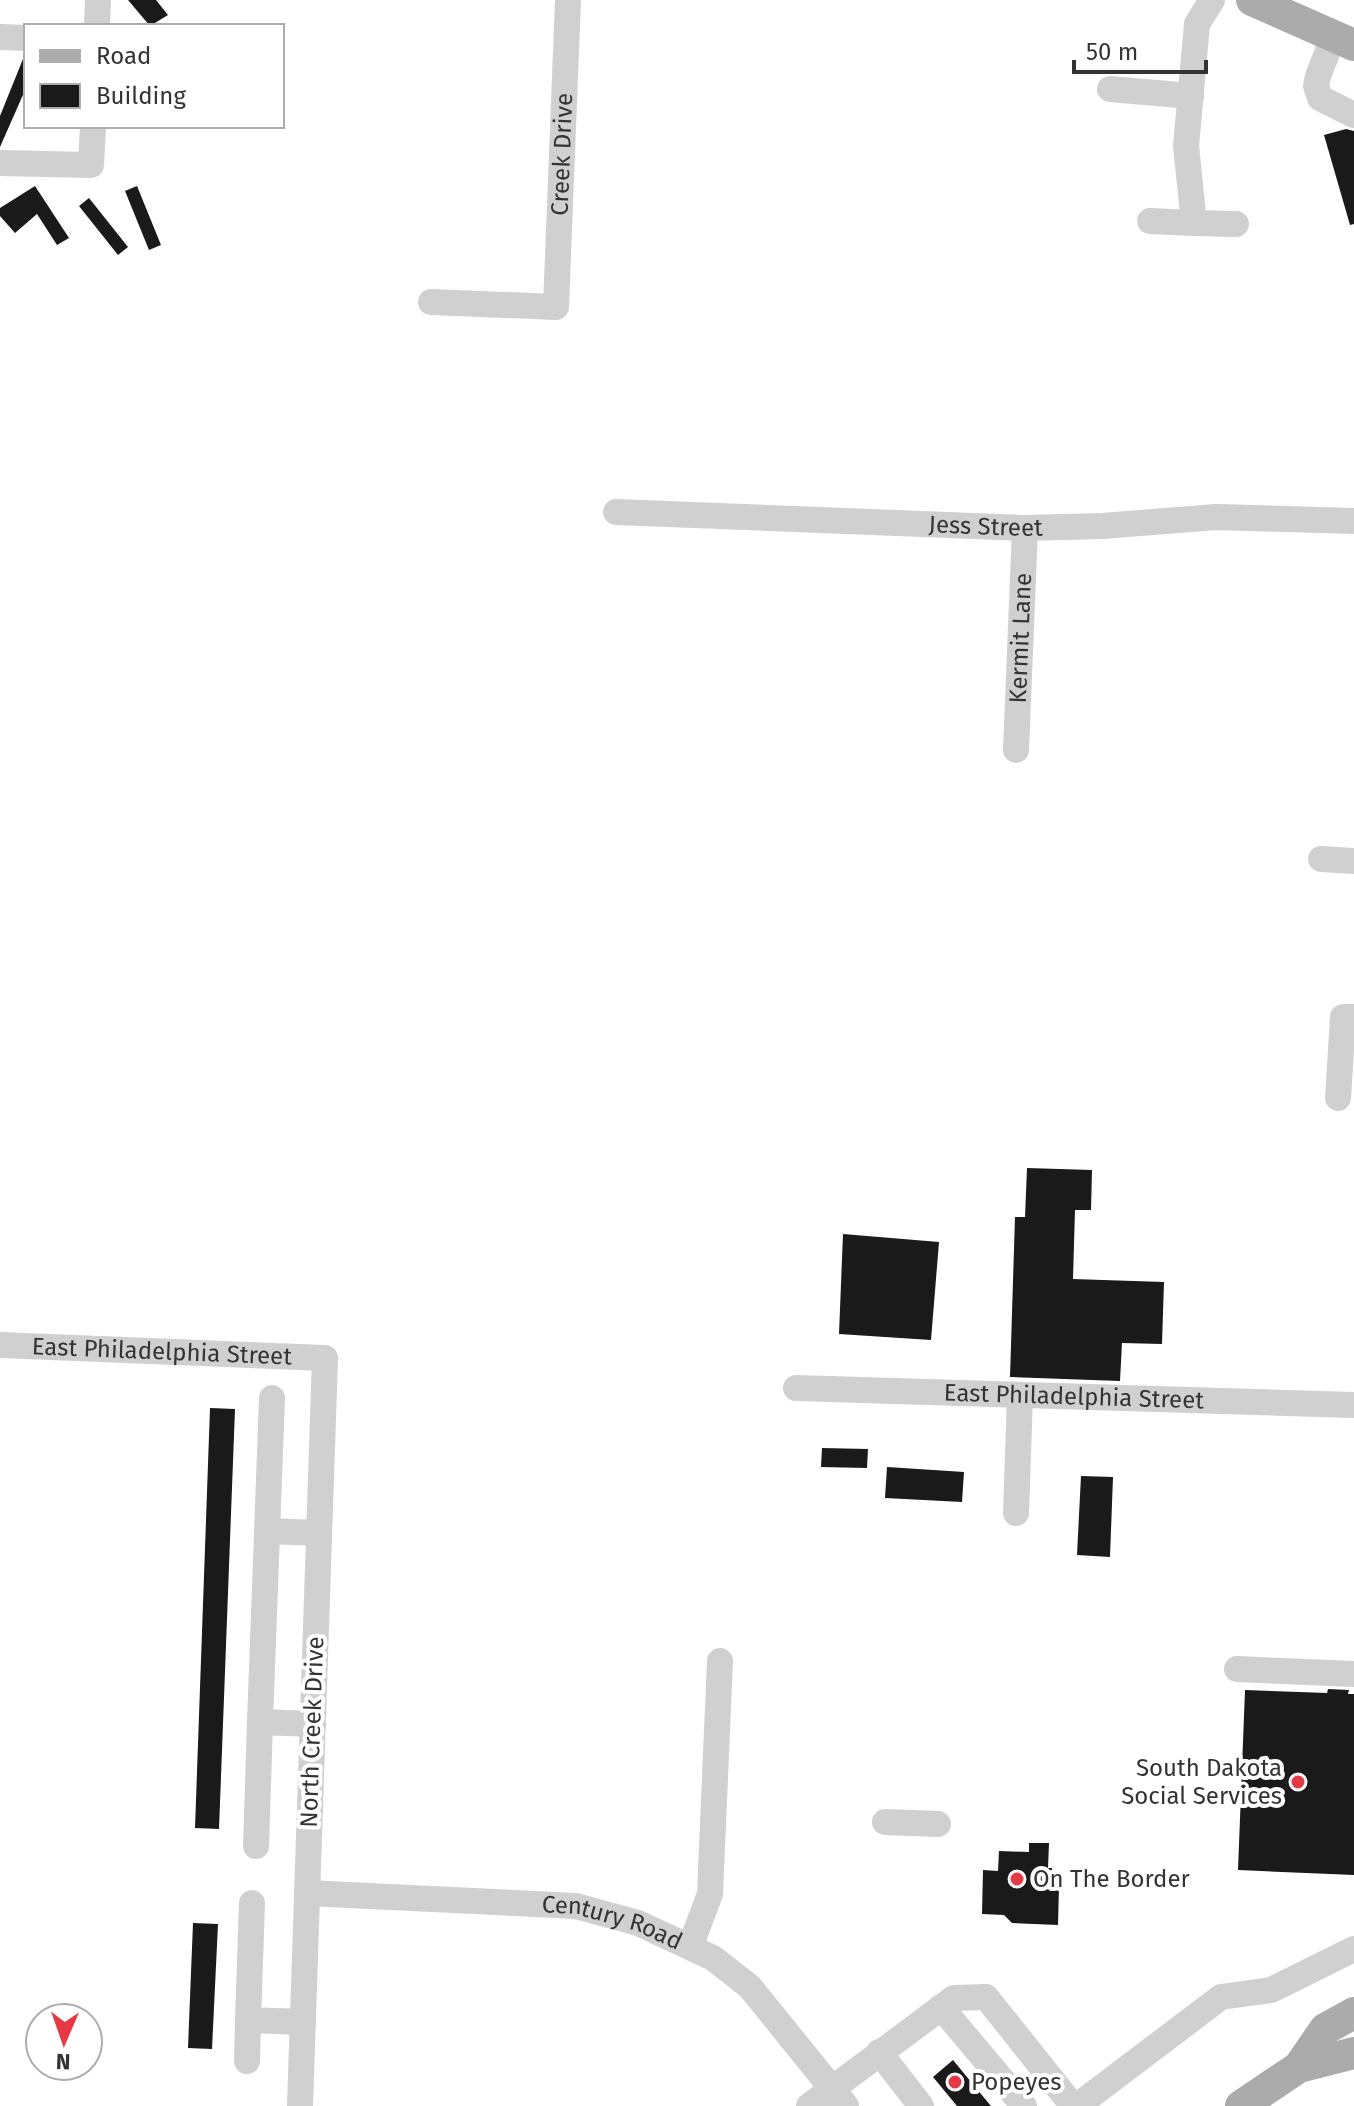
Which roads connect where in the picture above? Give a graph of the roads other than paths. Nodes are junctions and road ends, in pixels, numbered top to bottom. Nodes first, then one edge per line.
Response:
1 (98, 0) edge
2 (568, 0) edge
3 (1212, 0) edge
4 (1252, 0) edge
5 (97, 24) edge
6 (0, 37) edge
7 (24, 38) edge
8 (1344, 41) edge
9 (1110, 89) dead end
10 (1191, 96) junction
11 (1354, 115) edge
12 (93, 128) edge
13 (0, 163) edge
14 (1150, 221) dead end
15 (1194, 223) junction
16 (1236, 224) dead end
17 (431, 302) dead end
18 (616, 512) dead end
19 (1354, 521) edge
20 (1025, 528) junction
21 (1016, 750) dead end
22 (1321, 859) dead end
23 (1354, 861) edge
24 (1354, 1017) edge
25 (1338, 1098) dead end
26 (0, 1345) edge
27 (325, 1358) joint
28 (796, 1388) dead end
29 (1020, 1395) junction
30 (272, 1398) dead end
31 (1354, 1405) edge
32 (1016, 1513) dead end
33 (267, 1531) junction
34 (319, 1533) junction
35 (720, 1661) dead end
36 (1237, 1669) dead end
37 (1354, 1674) edge
38 (260, 1722) junction
39 (313, 1724) junction
40 (885, 1822) dead end
41 (938, 1824) dead end
42 (256, 1846) dead end
43 (307, 1893) junction
44 (252, 1903) dead end
45 (690, 1947) junction
46 (1354, 1949) edge
47 (941, 2007) junction
48 (1354, 2013) edge
49 (248, 2020) junction
50 (303, 2022) junction
51 (879, 2052) junction
52 (1354, 2053) edge
53 (247, 2061) dead end
54 (1299, 2067) junction
55 (1056, 2085) junction
56 (839, 2097) edge
57 (300, 2106) edge
58 (809, 2106) edge
59 (921, 2106) edge
60 (1024, 2106) edge
61 (1031, 2106) edge
62 (1075, 2106) edge
63 (1241, 2106) edge

1 - 5 street
2 - 17 street, Creek Drive
3 - 10 street
4 - 8 main road
6 - 7 street
8 - 11 street
9 - 10 street
10 - 15 street
12 - 13 street
14 - 15 street
15 - 16 street
18 - 20 street, Jess Street
19 - 20 street, Jess Street
20 - 21 street, Kermit Lane
22 - 23 street
24 - 25 street
26 - 27 street, East Philadelphia Street
27 - 34 street, North Creek Drive
28 - 29 street, East Philadelphia Street
29 - 31 street, East Philadelphia Street
29 - 32 street
30 - 33 street
33 - 34 street
33 - 38 street
34 - 39 street, North Creek Drive
35 - 45 street
36 - 37 street
38 - 39 street
38 - 42 street
39 - 43 street, North Creek Drive
40 - 41 street
43 - 45 street, Century Road
43 - 50 street, North Creek Drive
44 - 49 street
45 - 56 street, Century Road
46 - 62 street
47 - 51 street
47 - 55 street
47 - 60 street
48 - 54 main road
49 - 50 street
49 - 53 street
50 - 57 street, North Creek Drive
51 - 56 street
51 - 59 street
52 - 54 main road
54 - 63 main road
55 - 61 street
55 - 62 street
56 - 58 street

